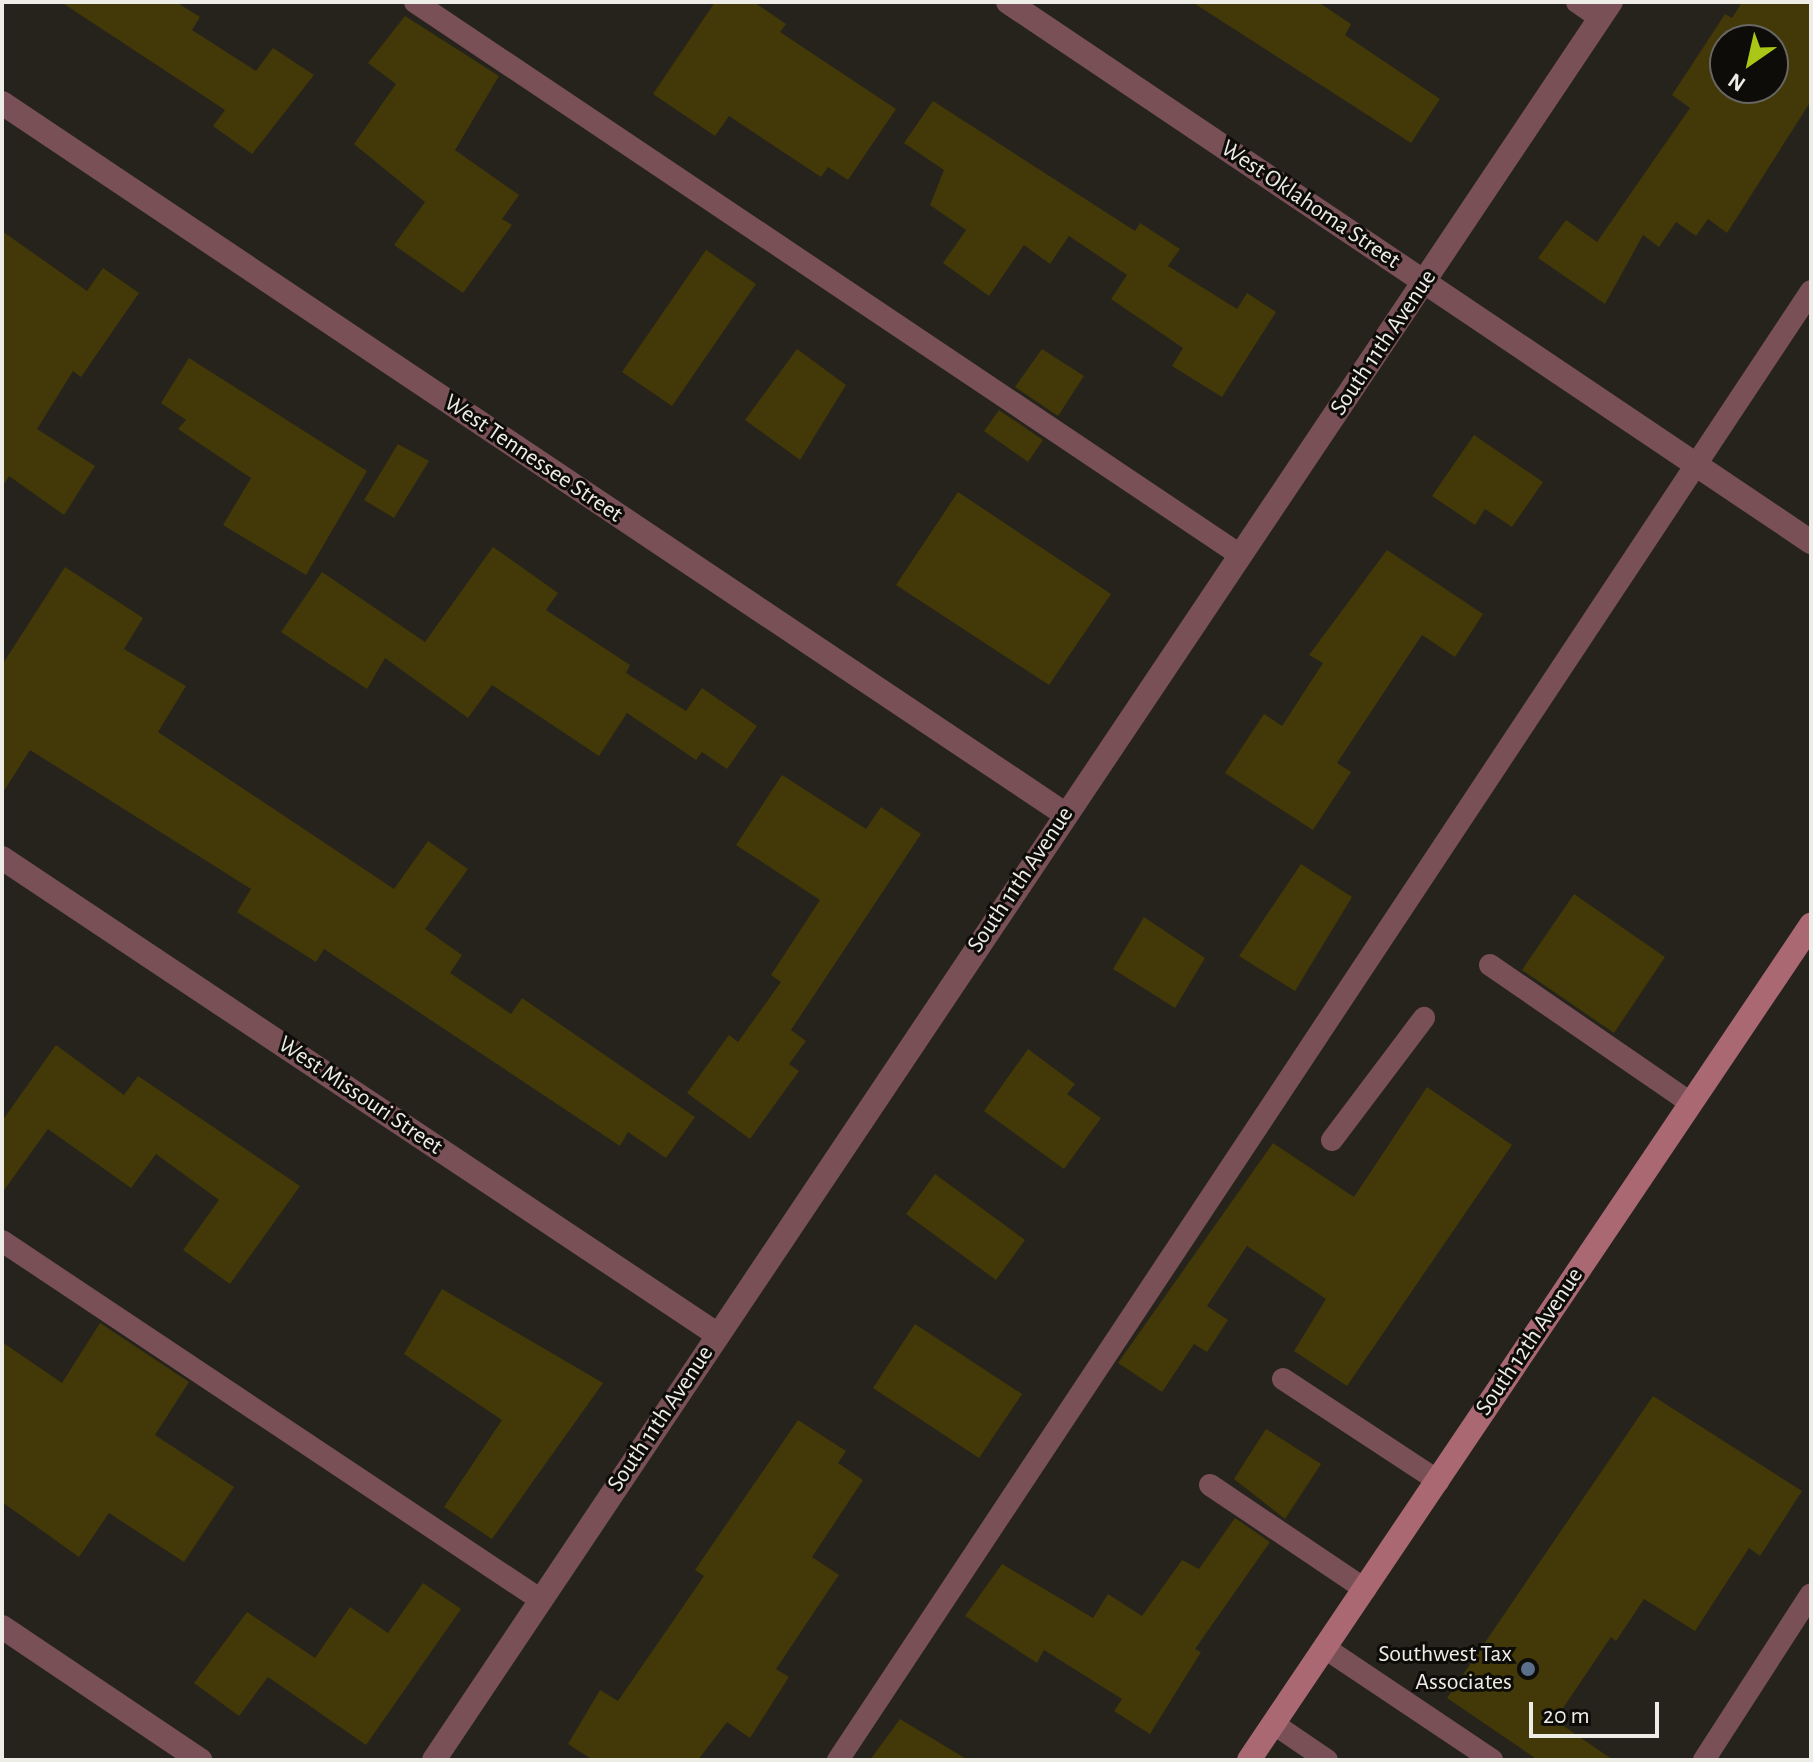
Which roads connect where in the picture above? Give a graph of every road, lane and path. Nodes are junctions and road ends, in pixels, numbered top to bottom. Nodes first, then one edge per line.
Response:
1 (415, 2) edge
2 (1008, 2) edge
3 (1577, 2) edge
4 (1606, 10) edge
5 (2, 103) edge
6 (1426, 282) junction
7 (1811, 291) edge
8 (1697, 466) junction
9 (1811, 542) edge
10 (1240, 555) junction
11 (1065, 814) junction
12 (2, 858) edge
13 (1811, 925) edge
14 (1490, 965) dead end
15 (1424, 1018) dead end
16 (1691, 1103) junction
17 (1332, 1140) dead end
18 (2, 1241) edge
19 (718, 1335) junction
20 (1283, 1379) dead end
21 (1438, 1481) junction
22 (1210, 1485) dead end
23 (1365, 1589) junction
24 (1811, 1594) edge
25 (541, 1600) junction
26 (2, 1627) edge
27 (1325, 1648) junction
28 (1274, 1724) junction
29 (200, 1760) edge
30 (434, 1760) edge
31 (838, 1760) edge
32 (1249, 1760) edge
33 (1327, 1760) edge
34 (1492, 1760) edge
35 (1704, 1760) edge

1 - 10 lane
2 - 6 street, West Oklahoma Street
3 - 4 lane
4 - 6 street, South 11th Avenue
5 - 11 street, West Tennessee Street
6 - 8 street, West Oklahoma Street
6 - 10 street, South 11th Avenue
7 - 8 lane
8 - 9 street, West Oklahoma Street
8 - 31 lane
10 - 11 street, South 11th Avenue
11 - 19 street, South 11th Avenue
12 - 19 street, West Missouri Street
13 - 16 main road, South 12th Avenue
14 - 16 lane
15 - 17 lane
16 - 21 main road, South 12th Avenue
18 - 25 lane
19 - 25 street, South 11th Avenue
20 - 21 lane
21 - 23 main road, South 12th Avenue
22 - 23 lane
23 - 27 main road, South 12th Avenue
24 - 35 lane
25 - 30 street, South 11th Avenue
26 - 29 street
27 - 28 main road, South 12th Avenue
27 - 34 lane
28 - 32 main road, South 12th Avenue
28 - 33 lane

